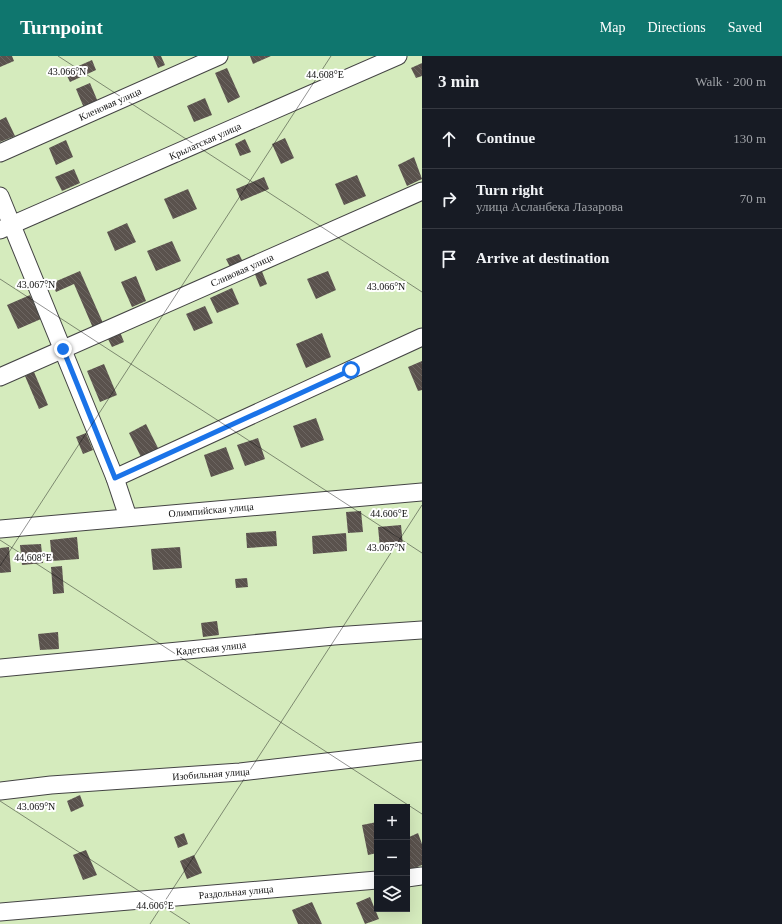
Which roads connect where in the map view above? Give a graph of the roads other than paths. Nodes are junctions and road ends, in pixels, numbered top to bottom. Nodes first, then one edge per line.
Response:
1 (219, 56) edge
2 (398, 56) edge
3 (0, 153) edge
4 (422, 191) edge
5 (0, 196) edge
6 (6, 227) edge
7 (422, 337) edge
8 (63, 349) junction
9 (0, 377) edge
10 (115, 478) junction
11 (422, 492) edge
12 (128, 517) junction
13 (0, 529) edge
14 (422, 630) edge
15 (0, 668) edge
16 (422, 751) edge
17 (0, 791) edge
18 (422, 876) edge
19 (410, 878) edge
20 (374, 880) edge
21 (0, 912) edge

1 - 3 street, Кленовая улица
2 - 6 street, Крылатская улица
4 - 8 street, Сливовая улица
5 - 6 street
6 - 8 street
7 - 10 street
8 - 9 street
8 - 10 street
10 - 12 street
11 - 12 street, Олимпийская улица
12 - 13 street, Олимпийская улица
14 - 15 street, Кадетская улица
16 - 17 street, Изобильная улица
18 - 19 street
20 - 21 street, Раздольная улица

